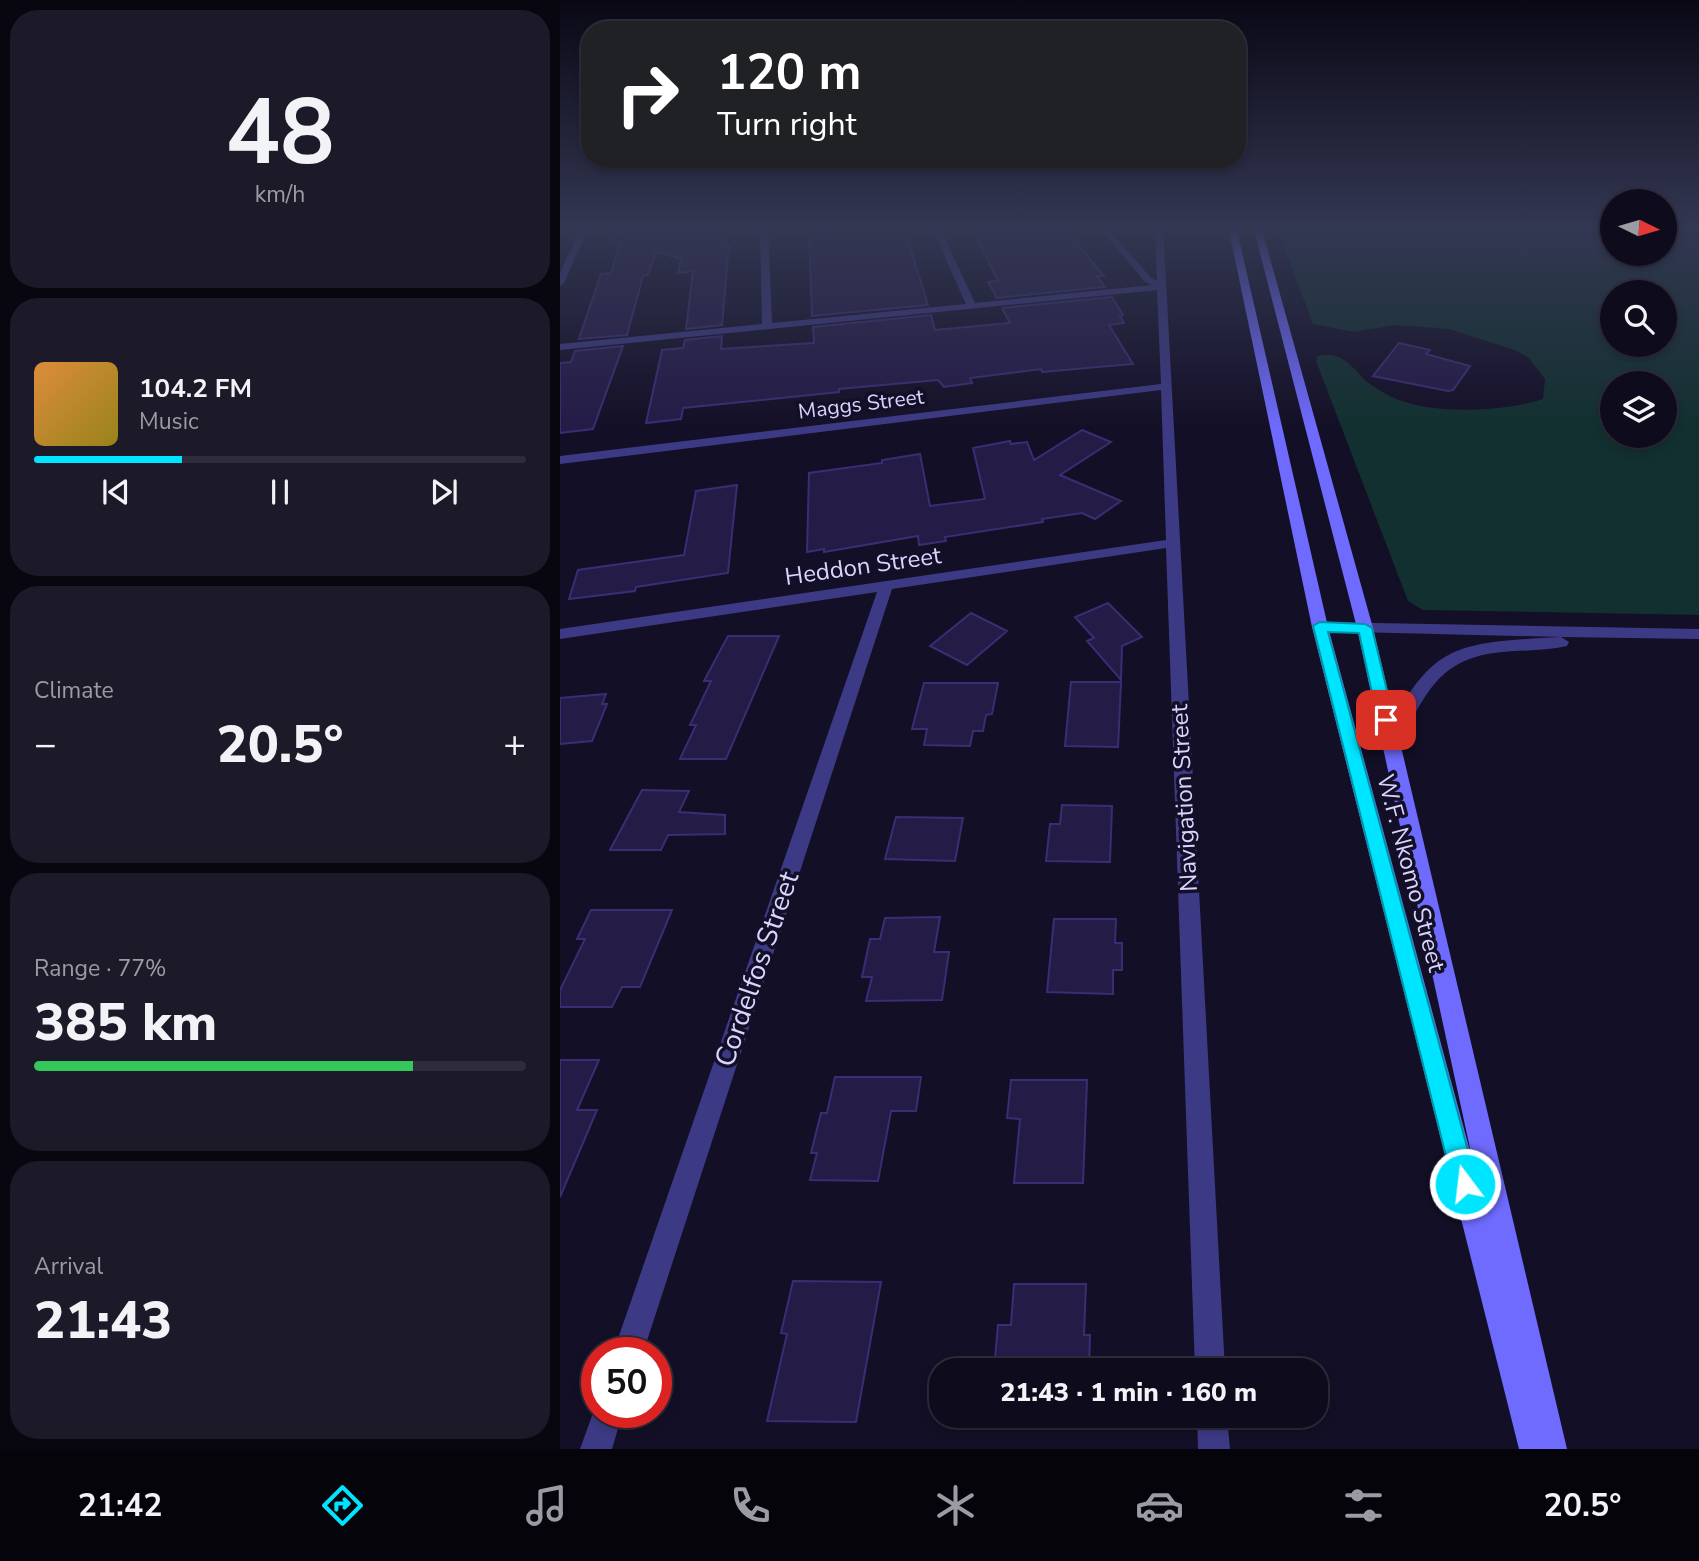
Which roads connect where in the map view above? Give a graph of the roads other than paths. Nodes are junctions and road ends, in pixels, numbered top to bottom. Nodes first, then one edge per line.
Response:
1 (766, 294) edge
2 (966, 294) edge
3 (1096, 294) edge
4 (1163, 294) edge
5 (1247, 294) edge
6 (1275, 294) edge
7 (972, 306) junction
8 (767, 327) junction
9 (560, 347) edge
10 (1167, 386) junction
11 (560, 460) edge
12 (1172, 543) junction
13 (886, 586) junction
14 (1320, 626) junction
15 (1365, 628) junction
16 (1680, 633) junction
17 (560, 634) edge
18 (1699, 634) edge
19 (1391, 743) junction
20 (633, 1337) edge
21 (1209, 1358) edge
22 (603, 1428) edge
23 (1213, 1428) edge
24 (596, 1449) edge
25 (1214, 1449) edge
26 (1535, 1449) edge
27 (1550, 1449) edge

1 - 8 street
2 - 7 street
3 - 7 street
4 - 10 street, Navigation Street
5 - 14 main road, W.F. Nkomo Street
6 - 15 main road, W.F. Nkomo Street
7 - 8 street
8 - 9 street
10 - 11 street, Maggs Street
10 - 12 street, Navigation Street
12 - 13 street, Heddon Street
12 - 21 street, Navigation Street
13 - 17 street, Heddon Street
13 - 20 street, Cordelfos Street
14 - 15 street
14 - 26 main road, W.F. Nkomo Street
15 - 16 street
15 - 19 main road, W.F. Nkomo Street
16 - 18 street
16 - 19 street
19 - 27 main road, W.F. Nkomo Street
22 - 24 street
23 - 25 street

